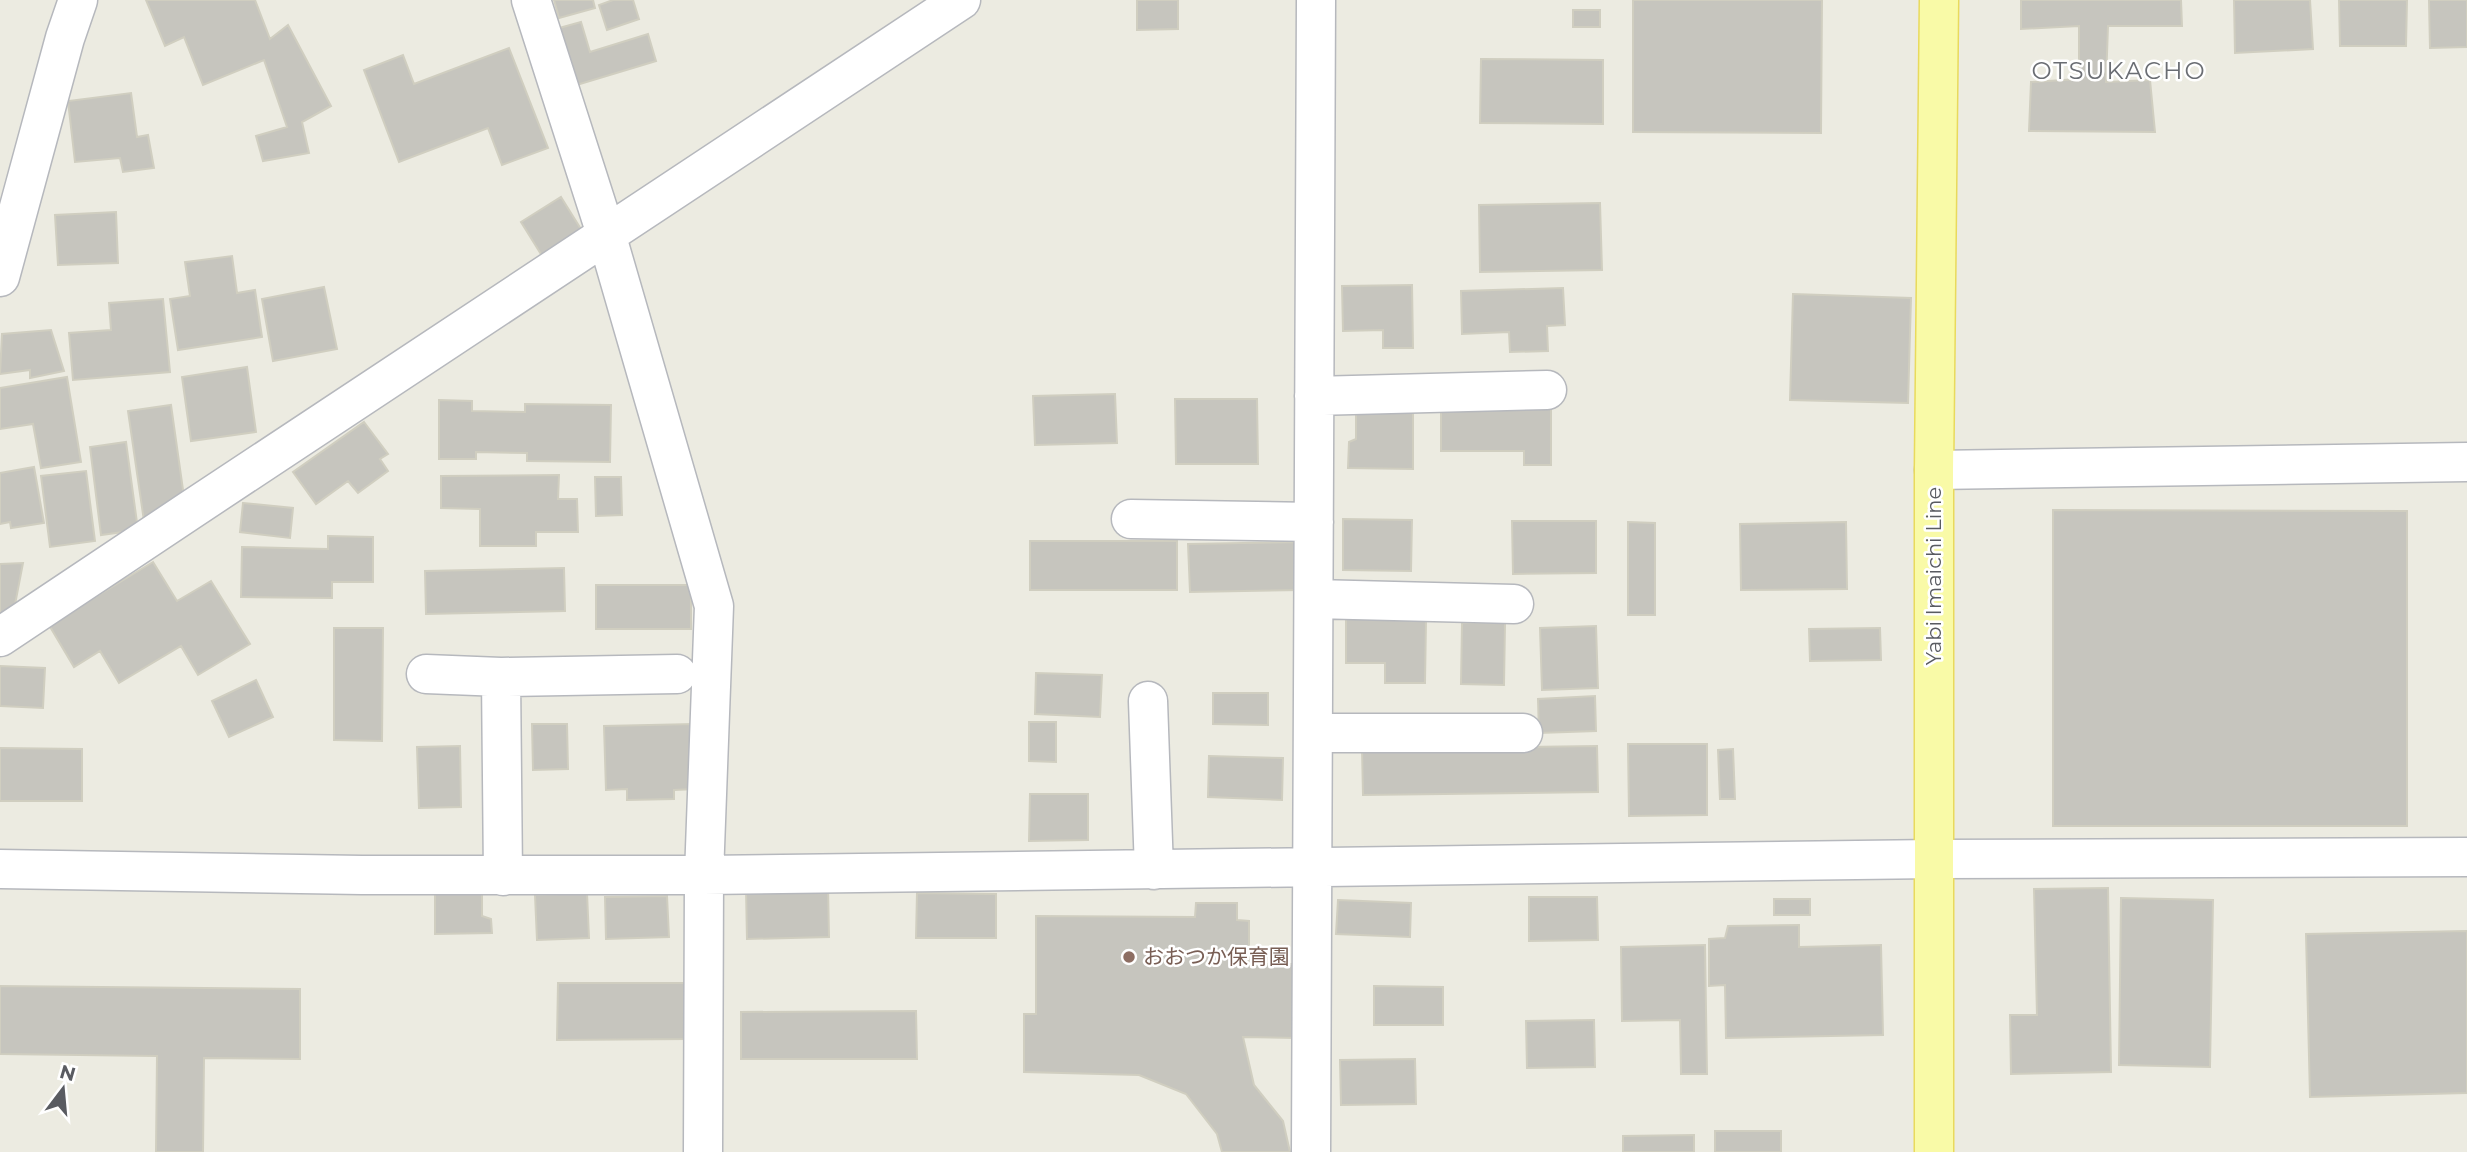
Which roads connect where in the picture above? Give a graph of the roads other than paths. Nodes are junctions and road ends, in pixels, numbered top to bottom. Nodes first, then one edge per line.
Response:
1 (78, 0) edge
2 (531, 0) edge
3 (961, 0) edge
4 (1316, 0) edge
5 (1939, 0) edge
6 (607, 237) junction
7 (0, 277) edge
8 (1547, 390) dead end
9 (1314, 396) junction
10 (2467, 462) edge
11 (1934, 470) junction
12 (1131, 519) dead end
13 (1314, 522) junction
14 (1314, 599) junction
15 (1514, 604) dead end
16 (0, 637) edge
17 (426, 674) dead end
18 (677, 674) dead end
19 (501, 677) junction
20 (1148, 701) dead end
21 (1314, 733) junction
22 (1523, 733) dead end
23 (2467, 858) edge
24 (1935, 859) junction
25 (1313, 868) junction
26 (0, 869) edge
27 (1154, 870) junction
28 (704, 875) junction
29 (503, 876) junction
30 (703, 1152) edge
31 (1311, 1152) edge
32 (1934, 1152) edge

1 - 7 street
2 - 6 street
3 - 6 street
4 - 9 street
5 - 11 main road, Yabi Imaichi Line
6 - 16 street
6 - 28 street
8 - 9 street
9 - 13 street
10 - 11 street
11 - 24 main road, Yabi Imaichi Line
12 - 13 street
13 - 14 street
14 - 15 street
14 - 21 street
17 - 19 street
18 - 19 street
19 - 29 street
20 - 27 street
21 - 22 street
21 - 25 street
23 - 24 street
24 - 25 street
24 - 32 main road, Yabi Imaichi Line
25 - 27 street
25 - 31 street
26 - 29 street
27 - 28 street
28 - 29 street
28 - 30 street

